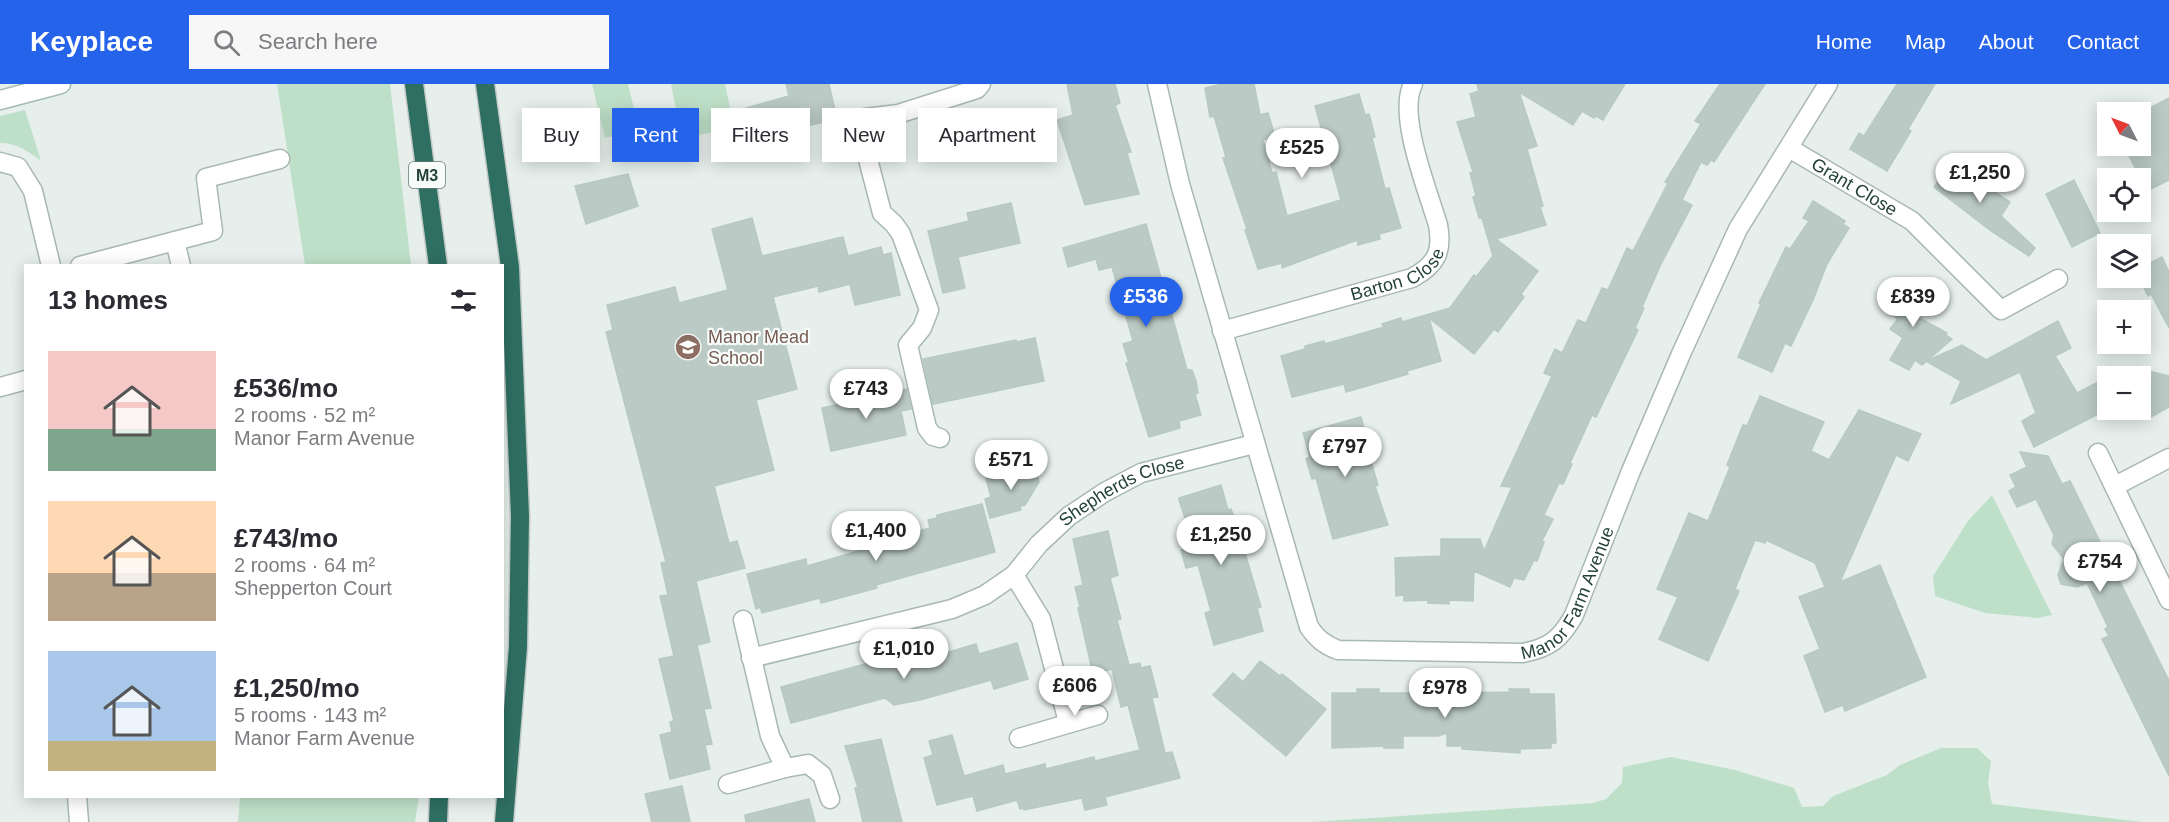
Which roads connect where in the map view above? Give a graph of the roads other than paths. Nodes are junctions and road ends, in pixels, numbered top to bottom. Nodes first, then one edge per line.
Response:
1 (61, 84) edge
2 (414, 84) edge
3 (484, 84) edge
4 (981, 84) edge
5 (1157, 84) edge
6 (1413, 84) edge
7 (1828, 84) edge
8 (0, 100) edge
9 (1789, 148) junction
10 (280, 159) dead end
11 (0, 162) edge
12 (175, 241) junction
13 (51, 264) edge
14 (88, 264) edge
15 (181, 264) edge
16 (438, 264) edge
17 (2058, 279) dead end
18 (1222, 331) junction
19 (24, 381) edge
20 (0, 387) edge
21 (940, 438) dead end
22 (1254, 444) junction
23 (2098, 453) dead end
24 (2169, 458) edge
25 (2115, 486) junction
26 (1014, 575) junction
27 (2169, 600) edge
28 (743, 620) dead end
29 (751, 658) junction
30 (1098, 715) dead end
31 (1068, 722) junction
32 (1018, 738) dead end
33 (785, 768) junction
34 (728, 784) dead end
35 (77, 798) edge
36 (439, 798) edge
37 (830, 799) dead end
38 (79, 822) edge
39 (438, 822) edge
40 (504, 822) edge

1 - 8 street
2 - 16 highway, M3
3 - 40 highway
4 - 21 street
5 - 18 street, Manor Farm Avenue
6 - 18 street, Barton Close
7 - 9 street, Manor Farm Avenue
9 - 17 street, Grant Close
9 - 22 street, Manor Farm Avenue
10 - 12 street
11 - 13 street
12 - 14 street
12 - 15 street
18 - 22 street, Manor Farm Avenue
19 - 20 street
22 - 26 street, Shepherds Close
23 - 25 street
24 - 25 street
25 - 27 street
26 - 29 street, Shepherds Close
26 - 31 street
28 - 29 street
29 - 33 street
30 - 31 street
31 - 32 street
33 - 34 street
33 - 37 street
35 - 38 street
36 - 39 highway

